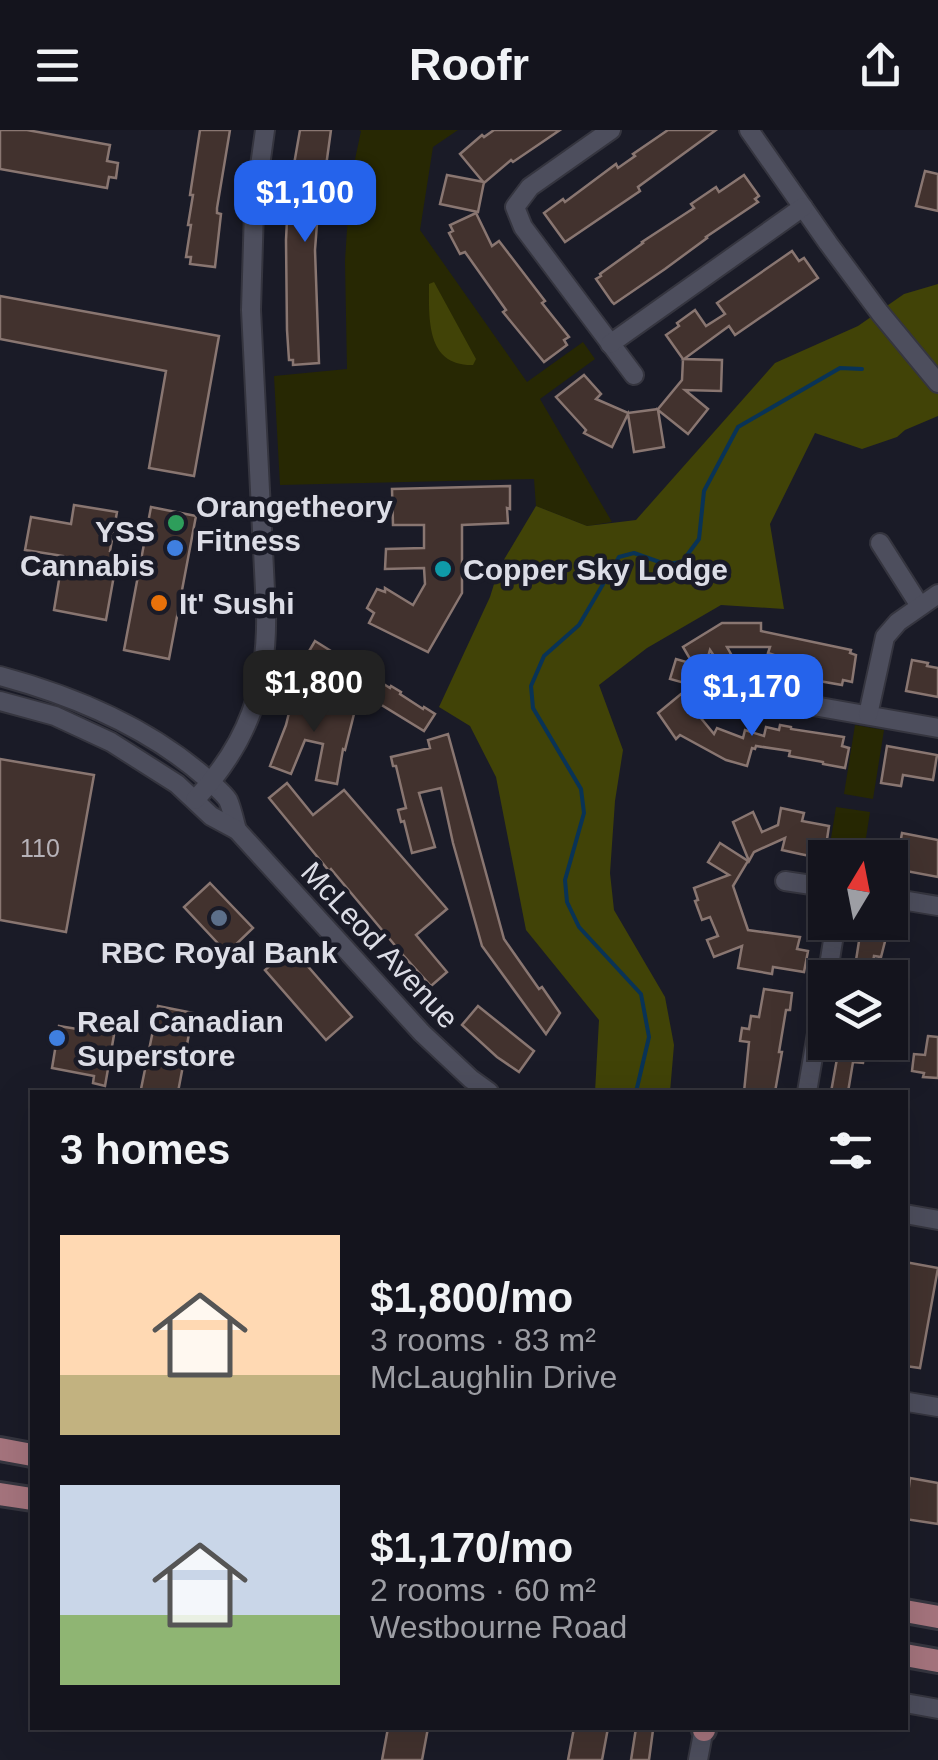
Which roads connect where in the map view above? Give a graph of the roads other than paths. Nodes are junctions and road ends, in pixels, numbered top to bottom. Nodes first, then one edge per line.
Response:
1 (265, 130) edge
2 (611, 130) edge
3 (749, 130) edge
4 (803, 207) junction
5 (610, 344) junction
6 (634, 375) dead end
7 (938, 384) edge
8 (880, 543) dead end
9 (938, 594) edge
10 (920, 606) junction
11 (0, 676) edge
12 (746, 694) dead end
13 (0, 701) edge
14 (868, 715) junction
15 (938, 728) edge
16 (211, 783) junction
17 (195, 800) junction
18 (237, 830) junction
19 (784, 881) dead end
20 (808, 885) edge
21 (908, 901) edge
22 (938, 906) edge
23 (812, 1060) edge
24 (486, 1090) edge
25 (807, 1090) edge
26 (908, 1215) edge
27 (938, 1220) edge
28 (908, 1402) dead end
29 (938, 1407) edge
30 (0, 1449) edge
31 (30, 1455) edge
32 (0, 1494) edge
33 (30, 1500) edge
34 (908, 1612) edge
35 (938, 1617) edge
36 (908, 1656) edge
37 (938, 1661) edge
38 (908, 1704) edge
39 (938, 1709) edge
40 (704, 1730) edge
41 (698, 1760) edge

1 - 16 street
2 - 5 street
3 - 4 street
4 - 5 street
4 - 7 street
5 - 6 street
8 - 10 street
9 - 10 street
10 - 14 street
11 - 16 street, McLeod Avenue
12 - 14 street
13 - 17 street, McLeod Avenue
14 - 15 street
16 - 17 street
16 - 18 street, McLeod Avenue
17 - 18 street, McLeod Avenue
18 - 24 street, McLeod Avenue
19 - 20 street
21 - 22 street
23 - 25 street
26 - 27 street
28 - 29 street
30 - 31 main road
32 - 33 main road
34 - 35 main road
36 - 37 main road
38 - 39 street
40 - 41 street

